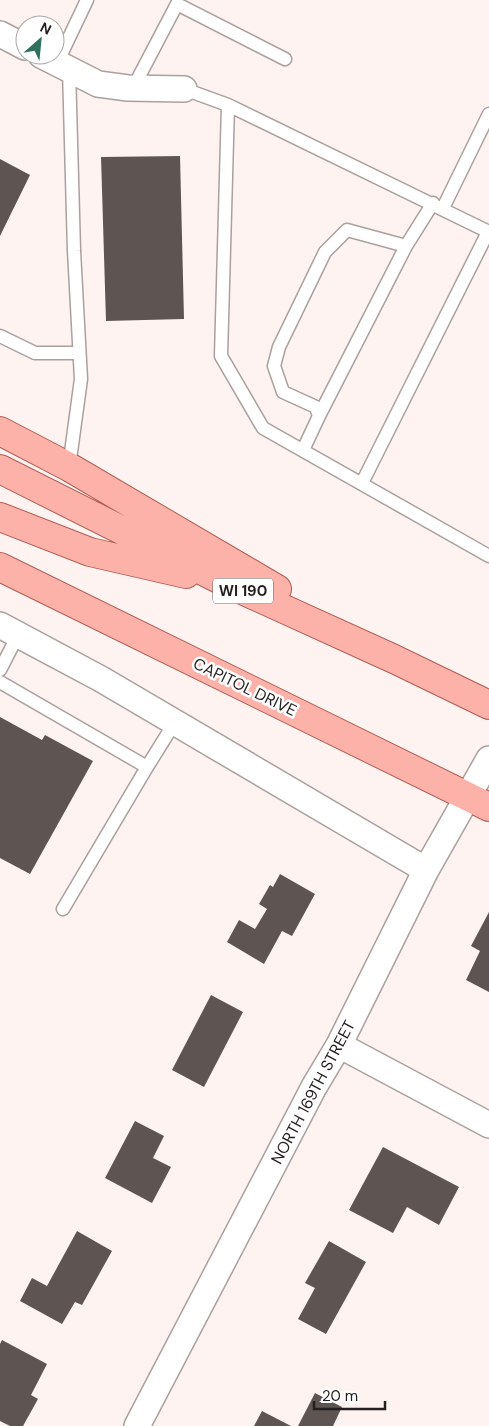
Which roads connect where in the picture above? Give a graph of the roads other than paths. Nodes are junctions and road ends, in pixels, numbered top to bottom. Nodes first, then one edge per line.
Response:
1 (87, 0) edge
2 (0, 34) edge
3 (15, 42) edge
4 (65, 44) edge
5 (285, 59) dead end
6 (56, 65) edge
7 (62, 65) edge
8 (133, 88) junction
9 (184, 89) joint
10 (228, 105) junction
11 (489, 114) edge
12 (438, 206) junction
13 (489, 232) edge
14 (406, 246) junction
15 (0, 336) edge
16 (80, 353) junction
17 (319, 416) junction
18 (0, 431) edge
19 (302, 450) junction
20 (69, 467) junction
21 (0, 469) edge
22 (362, 483) junction
23 (0, 517) edge
24 (489, 556) edge
25 (0, 567) edge
26 (229, 584) junction
27 (9, 630) edge
28 (394, 659) junction
29 (0, 670) edge
30 (0, 682) edge
31 (489, 706) edge
32 (175, 722) junction
33 (489, 759) edge
34 (147, 767) junction
35 (479, 802) edge
36 (426, 870) junction
37 (63, 909) dead end
38 (339, 1045) junction
39 (489, 1125) edge
40 (137, 1426) edge

1 - 4 lane
2 - 3 street
5 - 8 lane
6 - 16 lane
7 - 8 street
8 - 9 street
9 - 10 lane
10 - 12 lane
10 - 19 lane
11 - 12 lane
12 - 13 lane
12 - 14 lane
13 - 22 lane
14 - 17 lane
14 - 17 lane
15 - 16 lane
16 - 20 lane
17 - 19 lane
18 - 20 main road
19 - 22 lane
20 - 28 main road
21 - 26 main road, WI 190
22 - 24 lane
23 - 26 main road
25 - 35 main road, CAPITOL DRIVE
26 - 28 main road, WI 190
27 - 29 lane
27 - 32 street
28 - 31 main road, WI 190
30 - 34 lane
32 - 34 lane
32 - 36 street
33 - 35 street, NORTH 169TH STREET
34 - 37 lane
35 - 36 street, NORTH 169TH STREET
36 - 38 street, NORTH 169TH STREET
38 - 39 street
38 - 40 street, NORTH 169TH STREET

